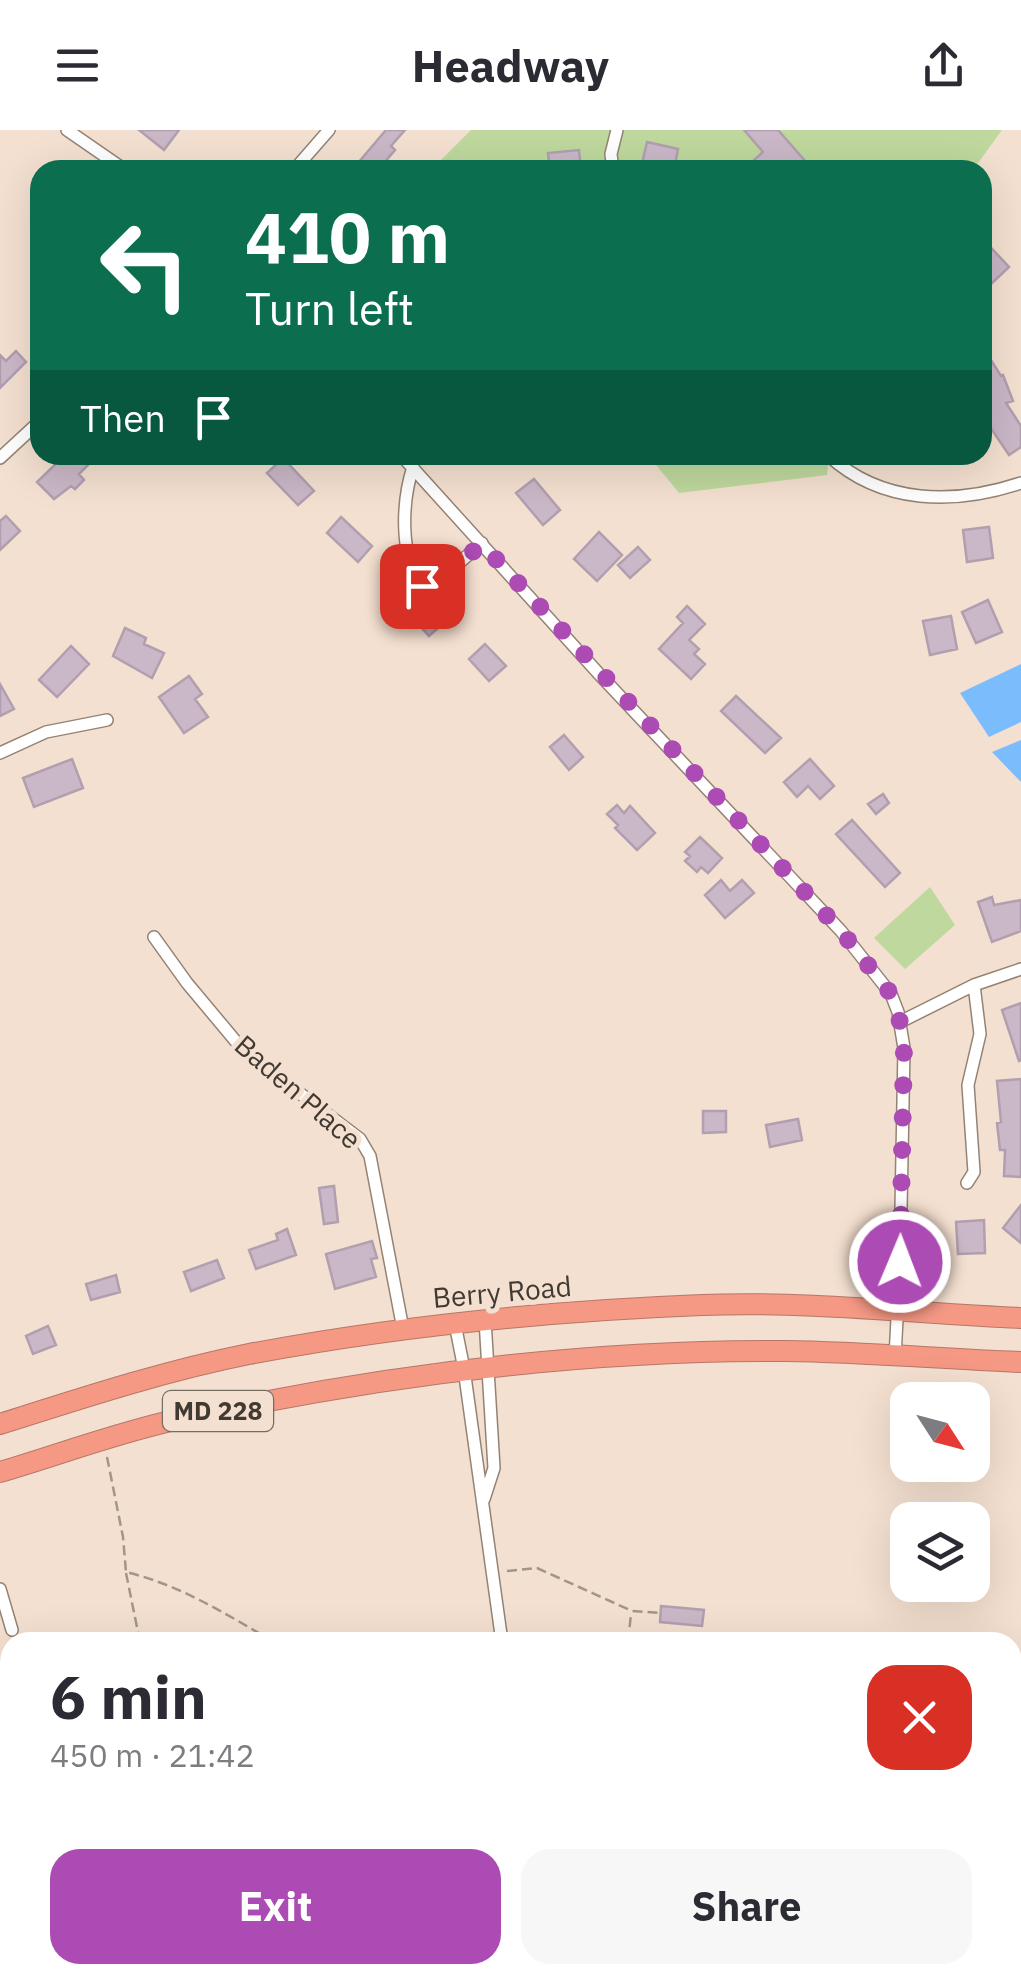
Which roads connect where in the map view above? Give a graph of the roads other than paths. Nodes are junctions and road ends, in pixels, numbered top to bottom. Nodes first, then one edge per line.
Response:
1 (68, 130) edge
2 (329, 130) edge
3 (617, 130) edge
4 (111, 160) edge
5 (303, 160) edge
6 (612, 160) edge
7 (30, 430) edge
8 (0, 458) edge
9 (410, 465) edge
10 (839, 465) edge
11 (413, 468) junction
12 (1021, 483) edge
13 (482, 544) junction
14 (107, 720) dead end
15 (0, 753) edge
16 (154, 937) dead end
17 (1021, 969) edge
18 (974, 985) junction
19 (900, 1022) junction
20 (967, 1183) dead end
21 (898, 1312) junction
22 (1021, 1318) edge
23 (485, 1320) junction
24 (455, 1324) junction
25 (403, 1329) junction
26 (895, 1357) junction
27 (1021, 1362) edge
28 (488, 1366) junction
29 (464, 1370) junction
30 (0, 1424) edge
31 (0, 1472) edge
32 (483, 1503) junction
33 (0, 1589) edge
34 (12, 1630) dead end
35 (501, 1632) edge

1 - 4 street
2 - 5 street
3 - 6 street
7 - 8 street
9 - 11 street
10 - 12 street
11 - 13 street
11 - 13 street
13 - 19 street
14 - 15 street
16 - 25 street, Baden Place
17 - 18 street
18 - 19 street
18 - 20 street
19 - 21 street
21 - 22 highway, Berry Road / MD 228
21 - 23 highway, Berry Road / MD 228
21 - 26 street
23 - 24 highway, Berry Road / MD 228
23 - 28 street
24 - 25 highway, Berry Road / MD 228
24 - 29 street
25 - 30 highway, Berry Road / MD 228
26 - 27 highway, MD 228
26 - 28 highway, MD 228
28 - 29 highway, MD 228
28 - 32 street
29 - 31 highway, MD 228
29 - 32 street
32 - 35 street
33 - 34 street

